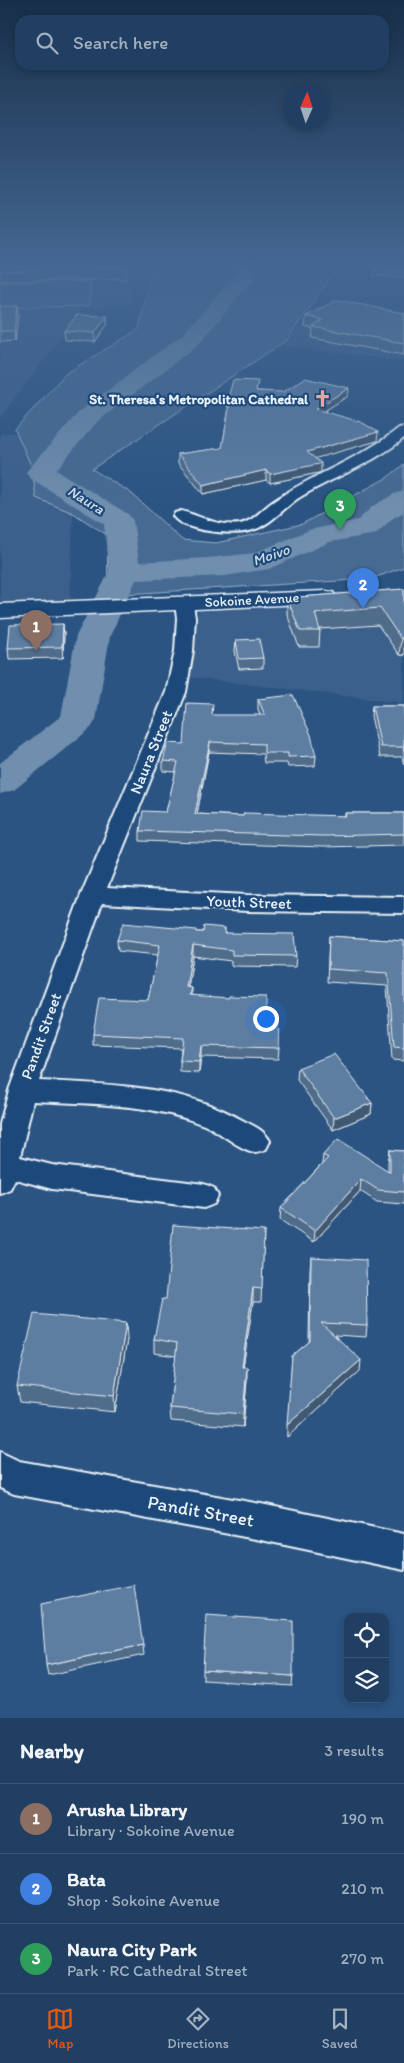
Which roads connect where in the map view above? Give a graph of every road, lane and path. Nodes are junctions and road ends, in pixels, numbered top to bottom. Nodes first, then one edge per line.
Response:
1 (404, 431) edge
2 (180, 516) dead end
3 (344, 596) edge
4 (184, 604) junction
5 (0, 611) edge
6 (93, 894) junction
7 (404, 904) edge
8 (22, 1090) junction
9 (256, 1141) dead end
10 (2, 1173) edge
11 (204, 1196) dead end
12 (0, 1469) edge
13 (404, 1552) edge

1 - 2 street
3 - 4 main road, Sokoine Avenue
4 - 5 main road, Sokoine Avenue
4 - 6 street, Naura Street
6 - 7 street, Youth Street
6 - 8 street, Pandit Street
8 - 9 street
8 - 10 street, Pandit Street
10 - 11 street
12 - 13 street, Pandit Street

